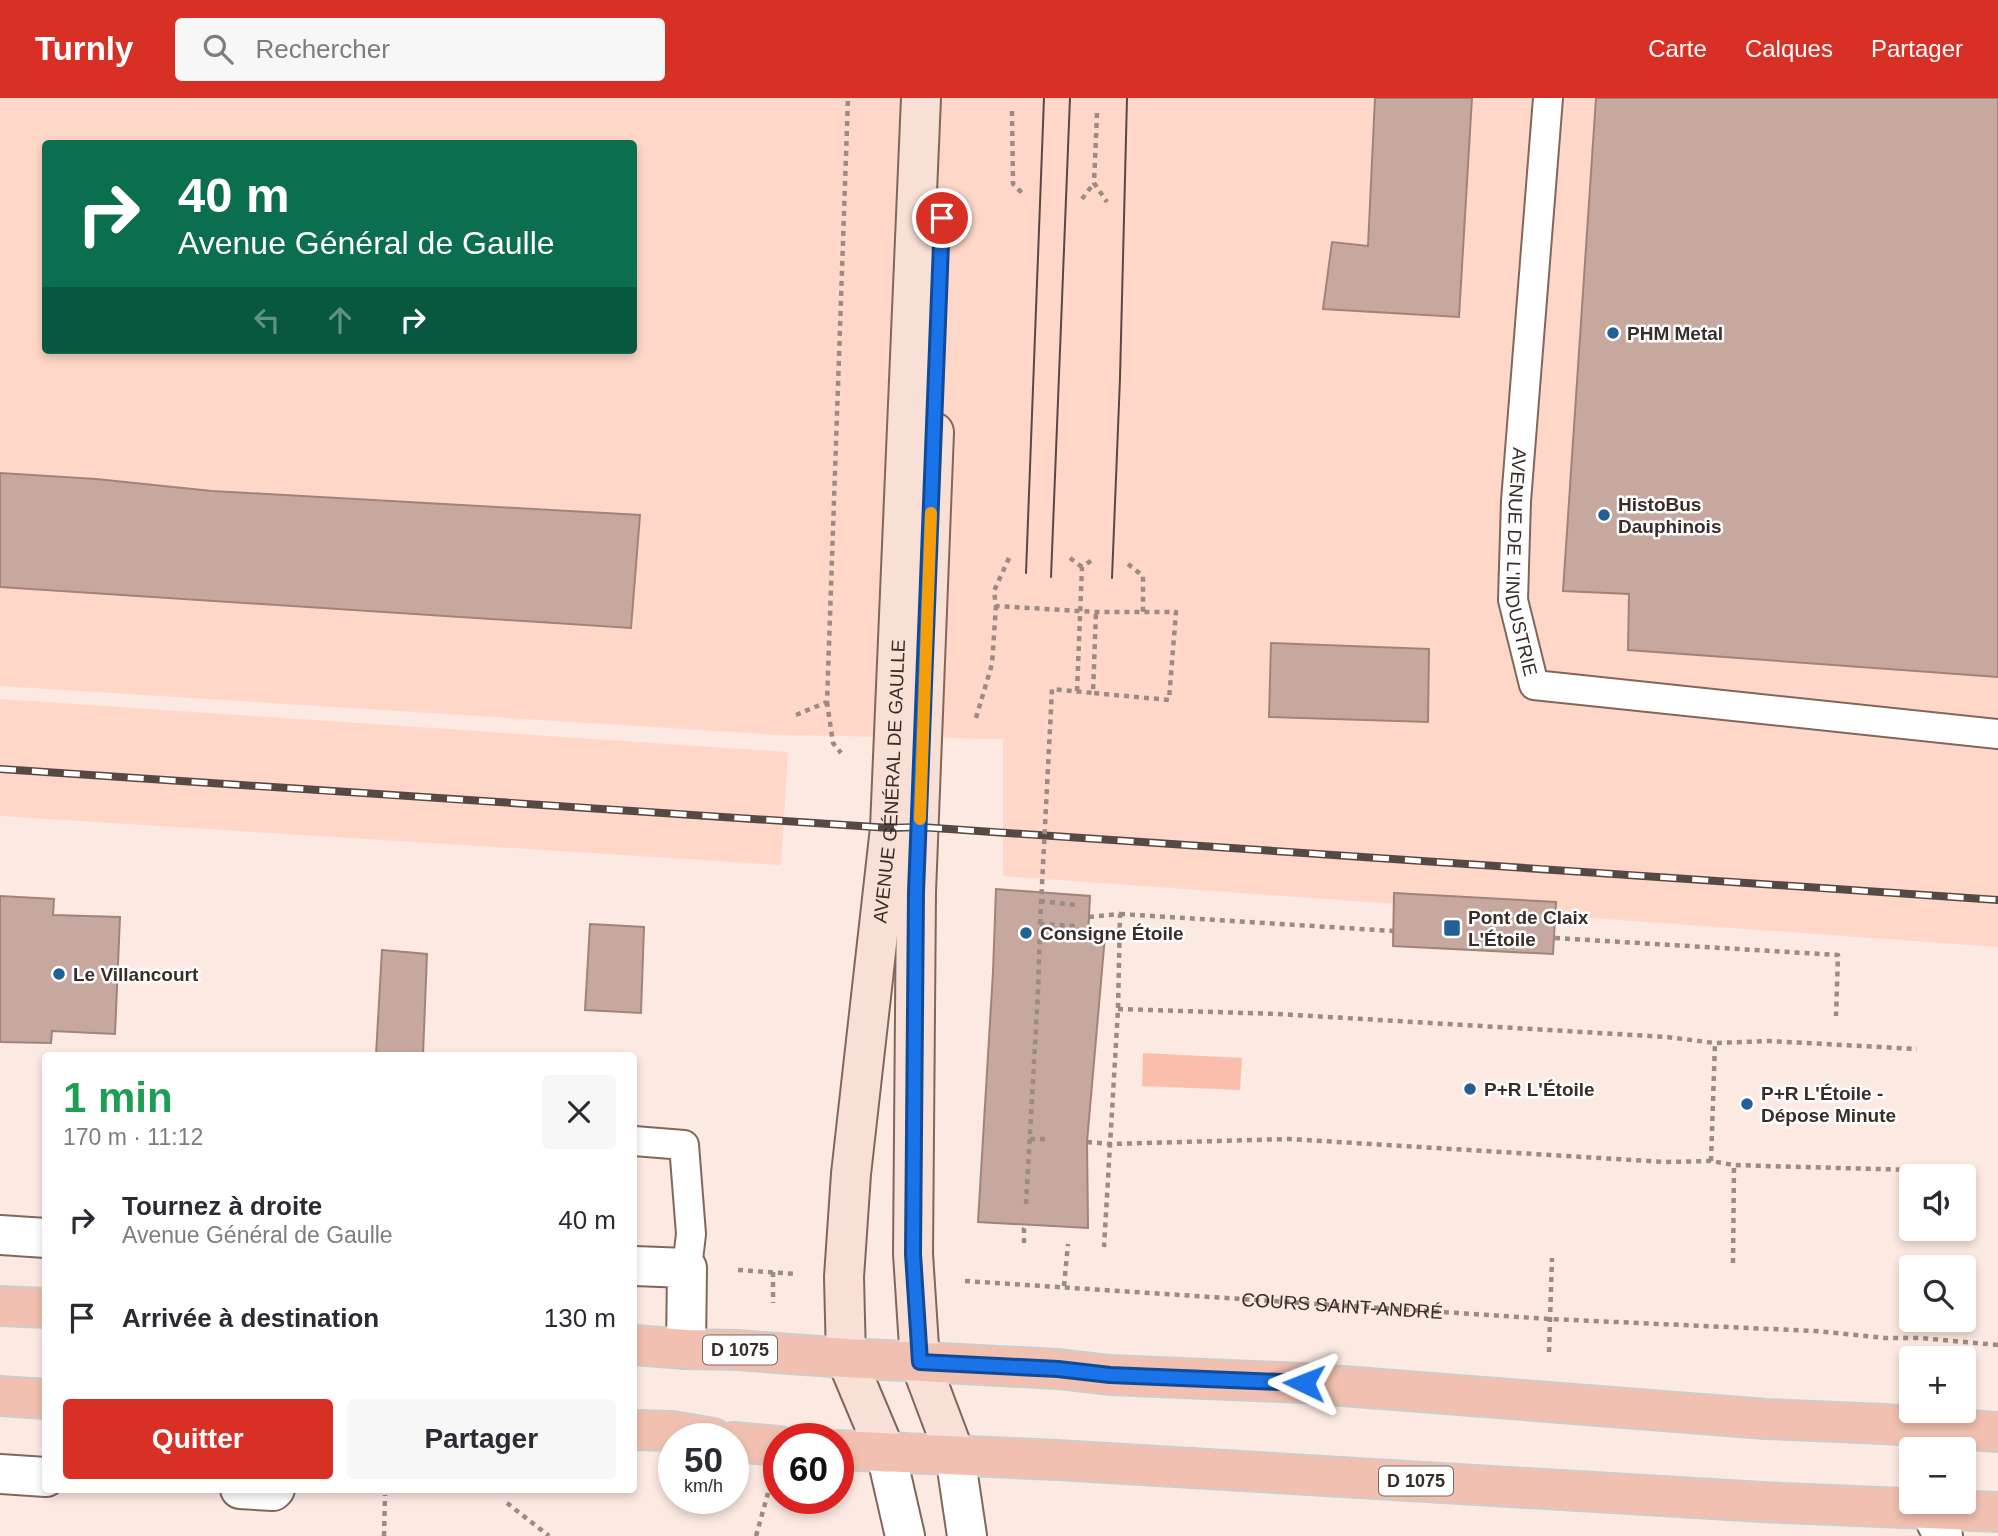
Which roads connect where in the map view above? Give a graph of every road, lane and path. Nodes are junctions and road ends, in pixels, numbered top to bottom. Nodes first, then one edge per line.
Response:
1 (848, 98) edge
2 (921, 98) edge
3 (947, 98) edge
4 (1548, 98) edge
5 (1013, 111) dead end
6 (1097, 113) dead end
7 (1094, 183) junction
8 (1023, 194) dead end
9 (1082, 199) dead end
10 (1107, 202) dead end
11 (1009, 558) dead end
12 (1070, 558) dead end
13 (1092, 560) dead end
14 (1128, 564) dead end
15 (1082, 568) junction
16 (1081, 611) junction
17 (1096, 612) junction
18 (1143, 612) junction
19 (1077, 691) junction
20 (1093, 693) junction
21 (796, 715) dead end
22 (1998, 734) edge
23 (1040, 901) junction
24 (1076, 905) dead end
25 (1120, 914) junction
26 (1089, 917) dead end
27 (1040, 924) junction
28 (1075, 926) dead end
29 (1393, 931) dead end
30 (1555, 938) dead end
31 (1118, 1009) junction
32 (1836, 1016) dead end
33 (1716, 1043) junction
34 (1917, 1049) dead end
35 (1030, 1139) junction
36 (1049, 1139) dead end
37 (637, 1141) edge
38 (1087, 1142) dead end
39 (1110, 1144) junction
40 (1711, 1161) junction
41 (1734, 1165) junction
42 (1899, 1170) edge
43 (1026, 1204) dead end
44 (1026, 1225) dead end
45 (0, 1235) edge
46 (42, 1238) edge
47 (1024, 1243) dead end
48 (1068, 1244) dead end
49 (1104, 1248) dead end
50 (1552, 1258) dead end
51 (1733, 1263) dead end
52 (637, 1266) edge
53 (687, 1268) junction
54 (845, 1276) junction
55 (916, 1279) junction
56 (1065, 1286) junction
57 (0, 1306) edge
58 (42, 1308) edge
59 (1550, 1319) junction
60 (637, 1345) edge
61 (1998, 1345) edge
62 (686, 1349) junction
63 (846, 1358) junction
64 (1549, 1359) dead end
65 (920, 1362) junction
66 (0, 1396) edge
67 (42, 1399) edge
68 (1992, 1427) edge
69 (637, 1430) edge
70 (658, 1431) edge
71 (854, 1451) edge
72 (886, 1453) junction
73 (955, 1455) junction
74 (0, 1474) edge
75 (42, 1477) edge
76 (385, 1495) dead end
77 (507, 1503) dead end
78 (1998, 1512) edge
79 (1936, 1522) edge
80 (384, 1536) edge
81 (549, 1536) edge
82 (905, 1536) edge
83 (967, 1536) edge

1 - 21 path
2 - 54 main road, AVENUE GÉNÉRAL DE GAULLE
3 - 55 main road, AVENUE GÉNÉRAL DE GAULLE
4 - 22 lane, AVENUE DE L'INDUSTRIE
5 - 8 path
6 - 7 path
7 - 9 path
7 - 10 path
11 - 16 path
12 - 15 path
13 - 15 path
14 - 18 path
15 - 16 path
16 - 17 path
16 - 19 path
17 - 18 path
17 - 20 path
18 - 20 path
19 - 20 path, bridge
19 - 23 path, bridge
23 - 24 path
23 - 27 path, bridge
25 - 26 path
25 - 29 path
25 - 31 path
27 - 28 path
27 - 35 path
30 - 32 path
31 - 33 path
31 - 39 path
33 - 34 path
33 - 40 path
35 - 36 path
35 - 43 path
37 - 53 lane
38 - 39 path
39 - 40 path
39 - 49 path
40 - 41 path
41 - 42 path
41 - 51 path
44 - 47 path
45 - 46 street
48 - 56 path
50 - 59 path
52 - 53 street
53 - 54 path
53 - 62 street
54 - 63 main road, AVENUE GÉNÉRAL DE GAULLE
55 - 56 path, COURS SAINT-ANDRÉ
55 - 65 main road, AVENUE GÉNÉRAL DE GAULLE
56 - 59 path, COURS SAINT-ANDRÉ
57 - 58 main road
59 - 61 path, COURS SAINT-ANDRÉ
59 - 64 path
60 - 62 main road, D 1075
62 - 63 main road, D 1075
63 - 65 main road, D 1075
63 - 72 main road, AVENUE GÉNÉRAL DE GAULLE
65 - 68 main road, D 1075
65 - 73 main road, AVENUE GÉNÉRAL DE GAULLE
66 - 67 main road
69 - 70 main road
71 - 72 main road, D 1075
72 - 73 main road, D 1075
72 - 82 street
73 - 79 main road, D 1075
73 - 83 street
74 - 75 street
76 - 80 path
77 - 81 path
78 - 79 main road, D 1075

